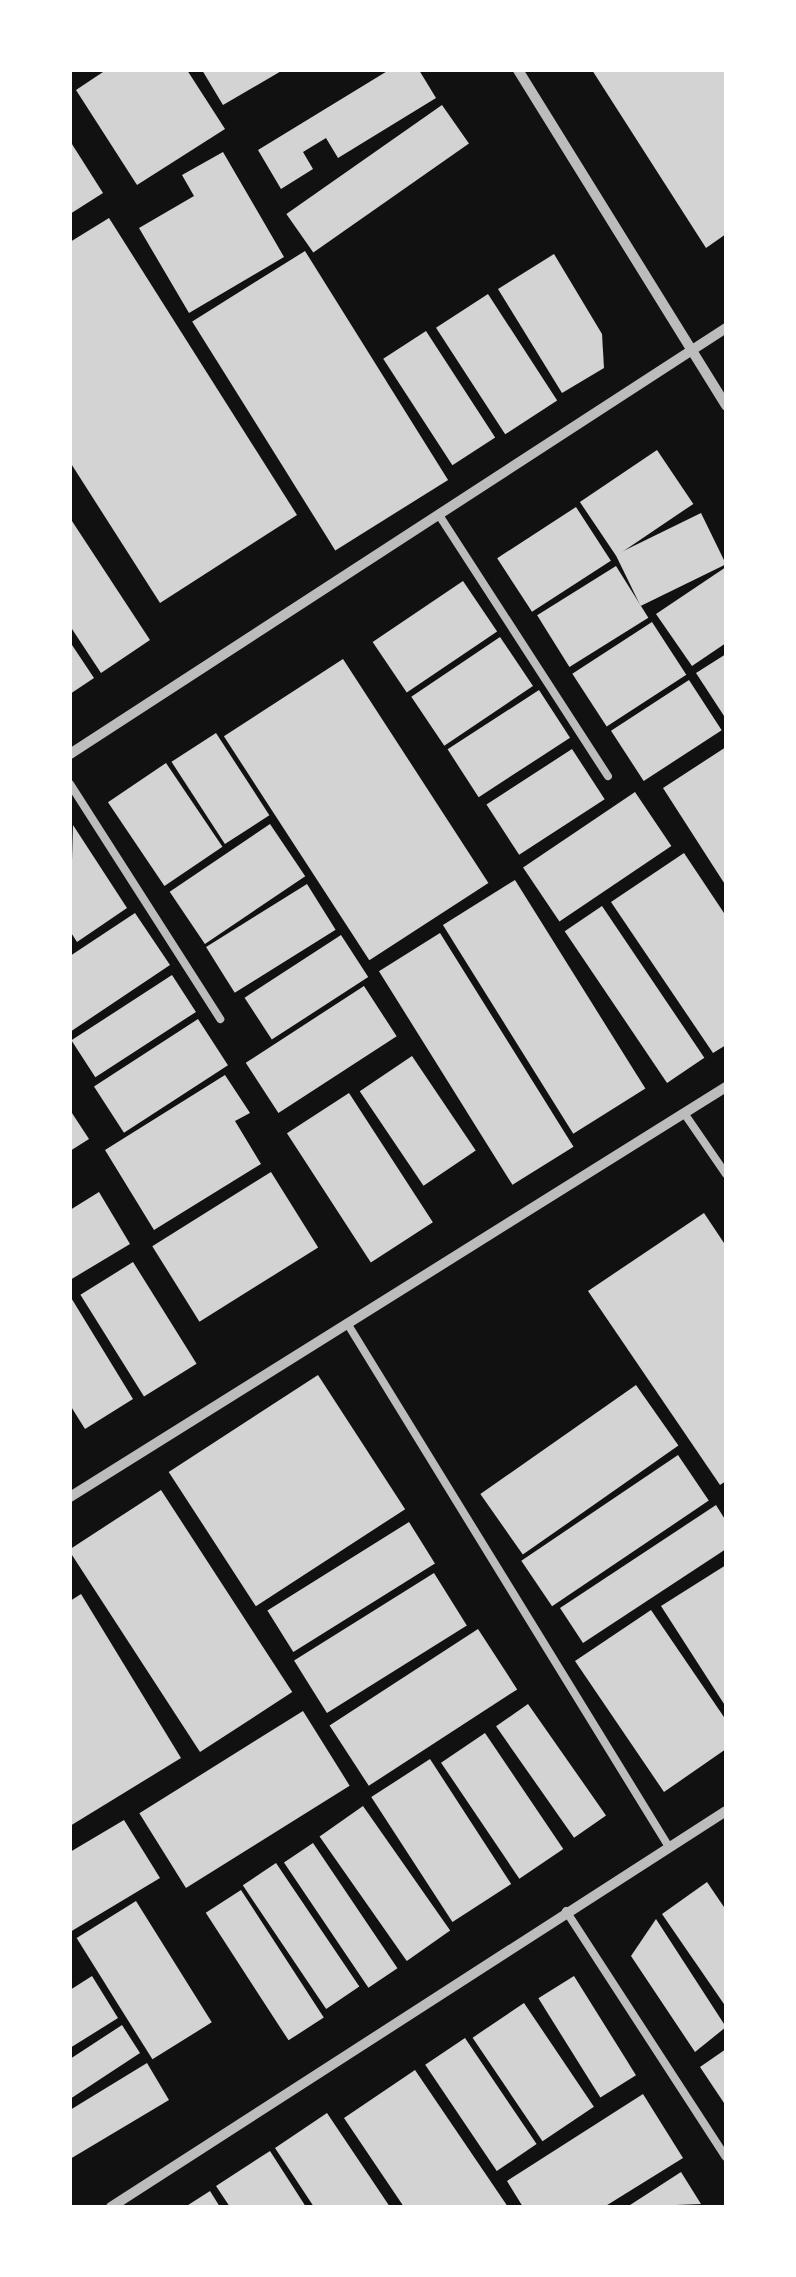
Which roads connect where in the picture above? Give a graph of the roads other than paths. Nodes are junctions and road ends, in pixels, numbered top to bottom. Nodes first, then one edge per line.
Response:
1 (518, 70) edge
2 (726, 328) edge
3 (690, 350) junction
4 (726, 406) edge
5 (440, 514) junction
6 (70, 754) edge
7 (608, 776) dead end
8 (70, 784) edge
9 (220, 1019) dead end
10 (726, 1087) edge
11 (684, 1113) junction
12 (726, 1174) edge
13 (347, 1323) junction
14 (70, 1496) edge
15 (726, 1811) edge
16 (669, 1847) junction
17 (566, 1911) junction
18 (726, 2158) edge
19 (111, 2207) edge

1 - 3 street
2 - 3 street
3 - 4 street
3 - 5 street
5 - 6 street
5 - 7 lane
8 - 9 lane
10 - 11 street
11 - 12 lane
11 - 13 street
13 - 14 street
13 - 16 lane
15 - 16 street
16 - 17 street
17 - 18 lane
17 - 19 street

